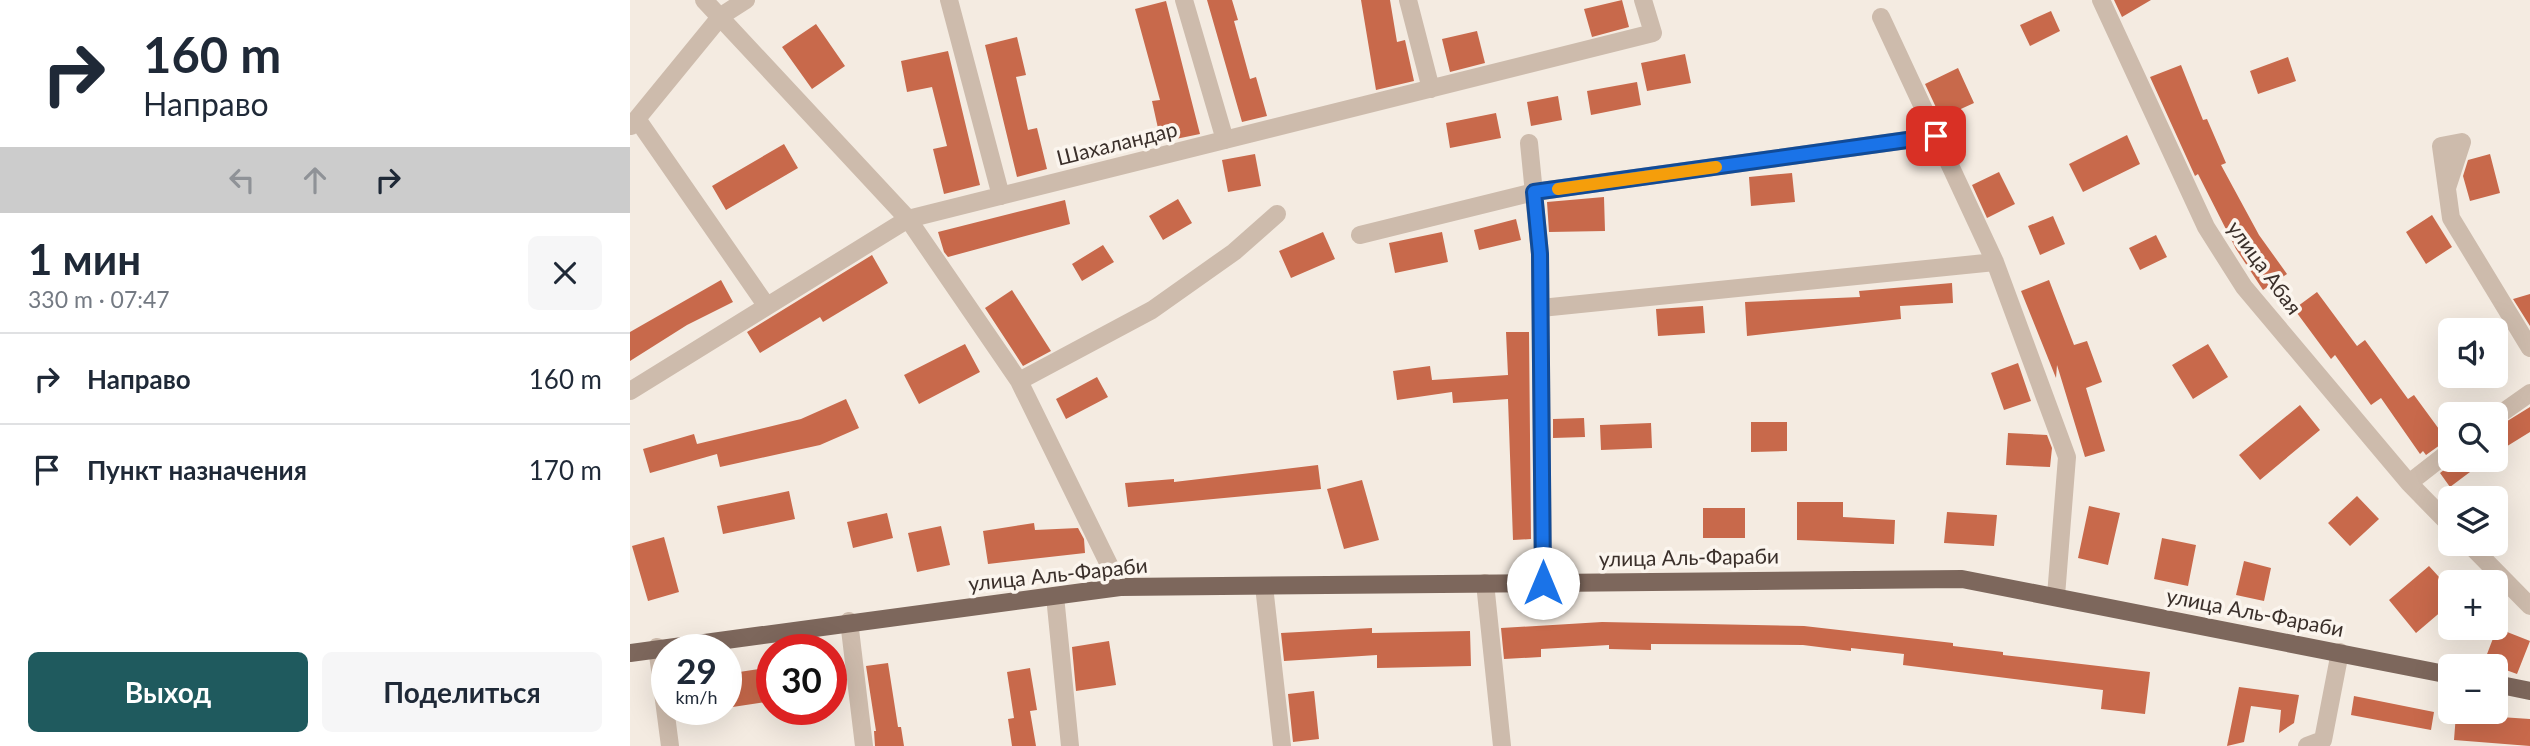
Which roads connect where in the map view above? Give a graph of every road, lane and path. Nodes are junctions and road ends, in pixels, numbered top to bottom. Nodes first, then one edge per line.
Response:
1 (704, 0) edge
2 (746, 0) edge
3 (949, 0) edge
4 (1184, 0) edge
5 (1408, 0) edge
6 (1643, 0) edge
7 (2101, 0) edge
8 (721, 16) junction
9 (1881, 17) dead end
10 (1431, 89) junction
11 (634, 124) edge
12 (1936, 136) junction
13 (1225, 140) junction
14 (1529, 143) dead end
15 (2447, 188) dead end
16 (1534, 192) junction
17 (1001, 196) junction
18 (1277, 214) dead end
19 (908, 219) junction
20 (1360, 235) dead end
21 (1995, 262) junction
22 (766, 305) junction
23 (1541, 308) junction
24 (2530, 348) edge
25 (1019, 381) junction
26 (630, 391) edge
27 (2530, 393) edge
28 (2508, 409) edge
29 (2438, 460) edge
30 (2409, 483) junction
31 (2438, 513) edge
32 (2481, 556) edge
33 (1485, 583) junction
34 (1543, 583) junction
35 (1264, 586) junction
36 (1120, 587) junction
37 (1055, 596) junction
38 (2056, 596) junction
39 (2530, 606) edge
40 (849, 621) junction
41 (742, 635) edge
42 (651, 648) edge
43 (2340, 652) junction
44 (630, 653) edge
45 (2438, 672) edge
46 (2508, 686) edge
47 (2530, 691) edge
48 (667, 725) edge
49 (2318, 744) edge
50 (670, 746) edge
51 (863, 746) edge
52 (1070, 746) edge
53 (1282, 746) edge
54 (1502, 746) edge

1 - 8 street
2 - 8 street
3 - 17 street
4 - 13 street
5 - 10 street
6 - 10 street, Шахаландар
7 - 30 street, улица Абая
8 - 11 street
8 - 19 street
9 - 12 street
10 - 13 street, Шахаландар
11 - 22 street
12 - 16 street
12 - 21 street
13 - 17 street, Шахаландар
14 - 16 street
15 - 24 street
16 - 20 street
16 - 23 street
17 - 19 street, Шахаландар
18 - 25 street
19 - 22 street, Шахаландар
19 - 25 street
21 - 23 street
21 - 38 street
22 - 26 street, Шахаландар
23 - 34 street
25 - 36 street
27 - 28 street
29 - 30 street
30 - 31 street, улица Абая
32 - 39 street
33 - 34 main road, улица Аль-Фараби
33 - 35 main road, улица Аль-Фараби
33 - 54 street
34 - 38 main road, улица Аль-Фараби
35 - 36 main road, улица Аль-Фараби
35 - 53 street
36 - 37 main road, улица Аль-Фараби
37 - 40 main road, улица Аль-Фараби
37 - 52 street
38 - 43 main road, улица Аль-Фараби
40 - 41 main road, улица Аль-Фараби
40 - 51 street
42 - 44 main road, улица Аль-Фараби
43 - 45 main road, улица Аль-Фараби
43 - 49 street
46 - 47 main road
48 - 50 street

